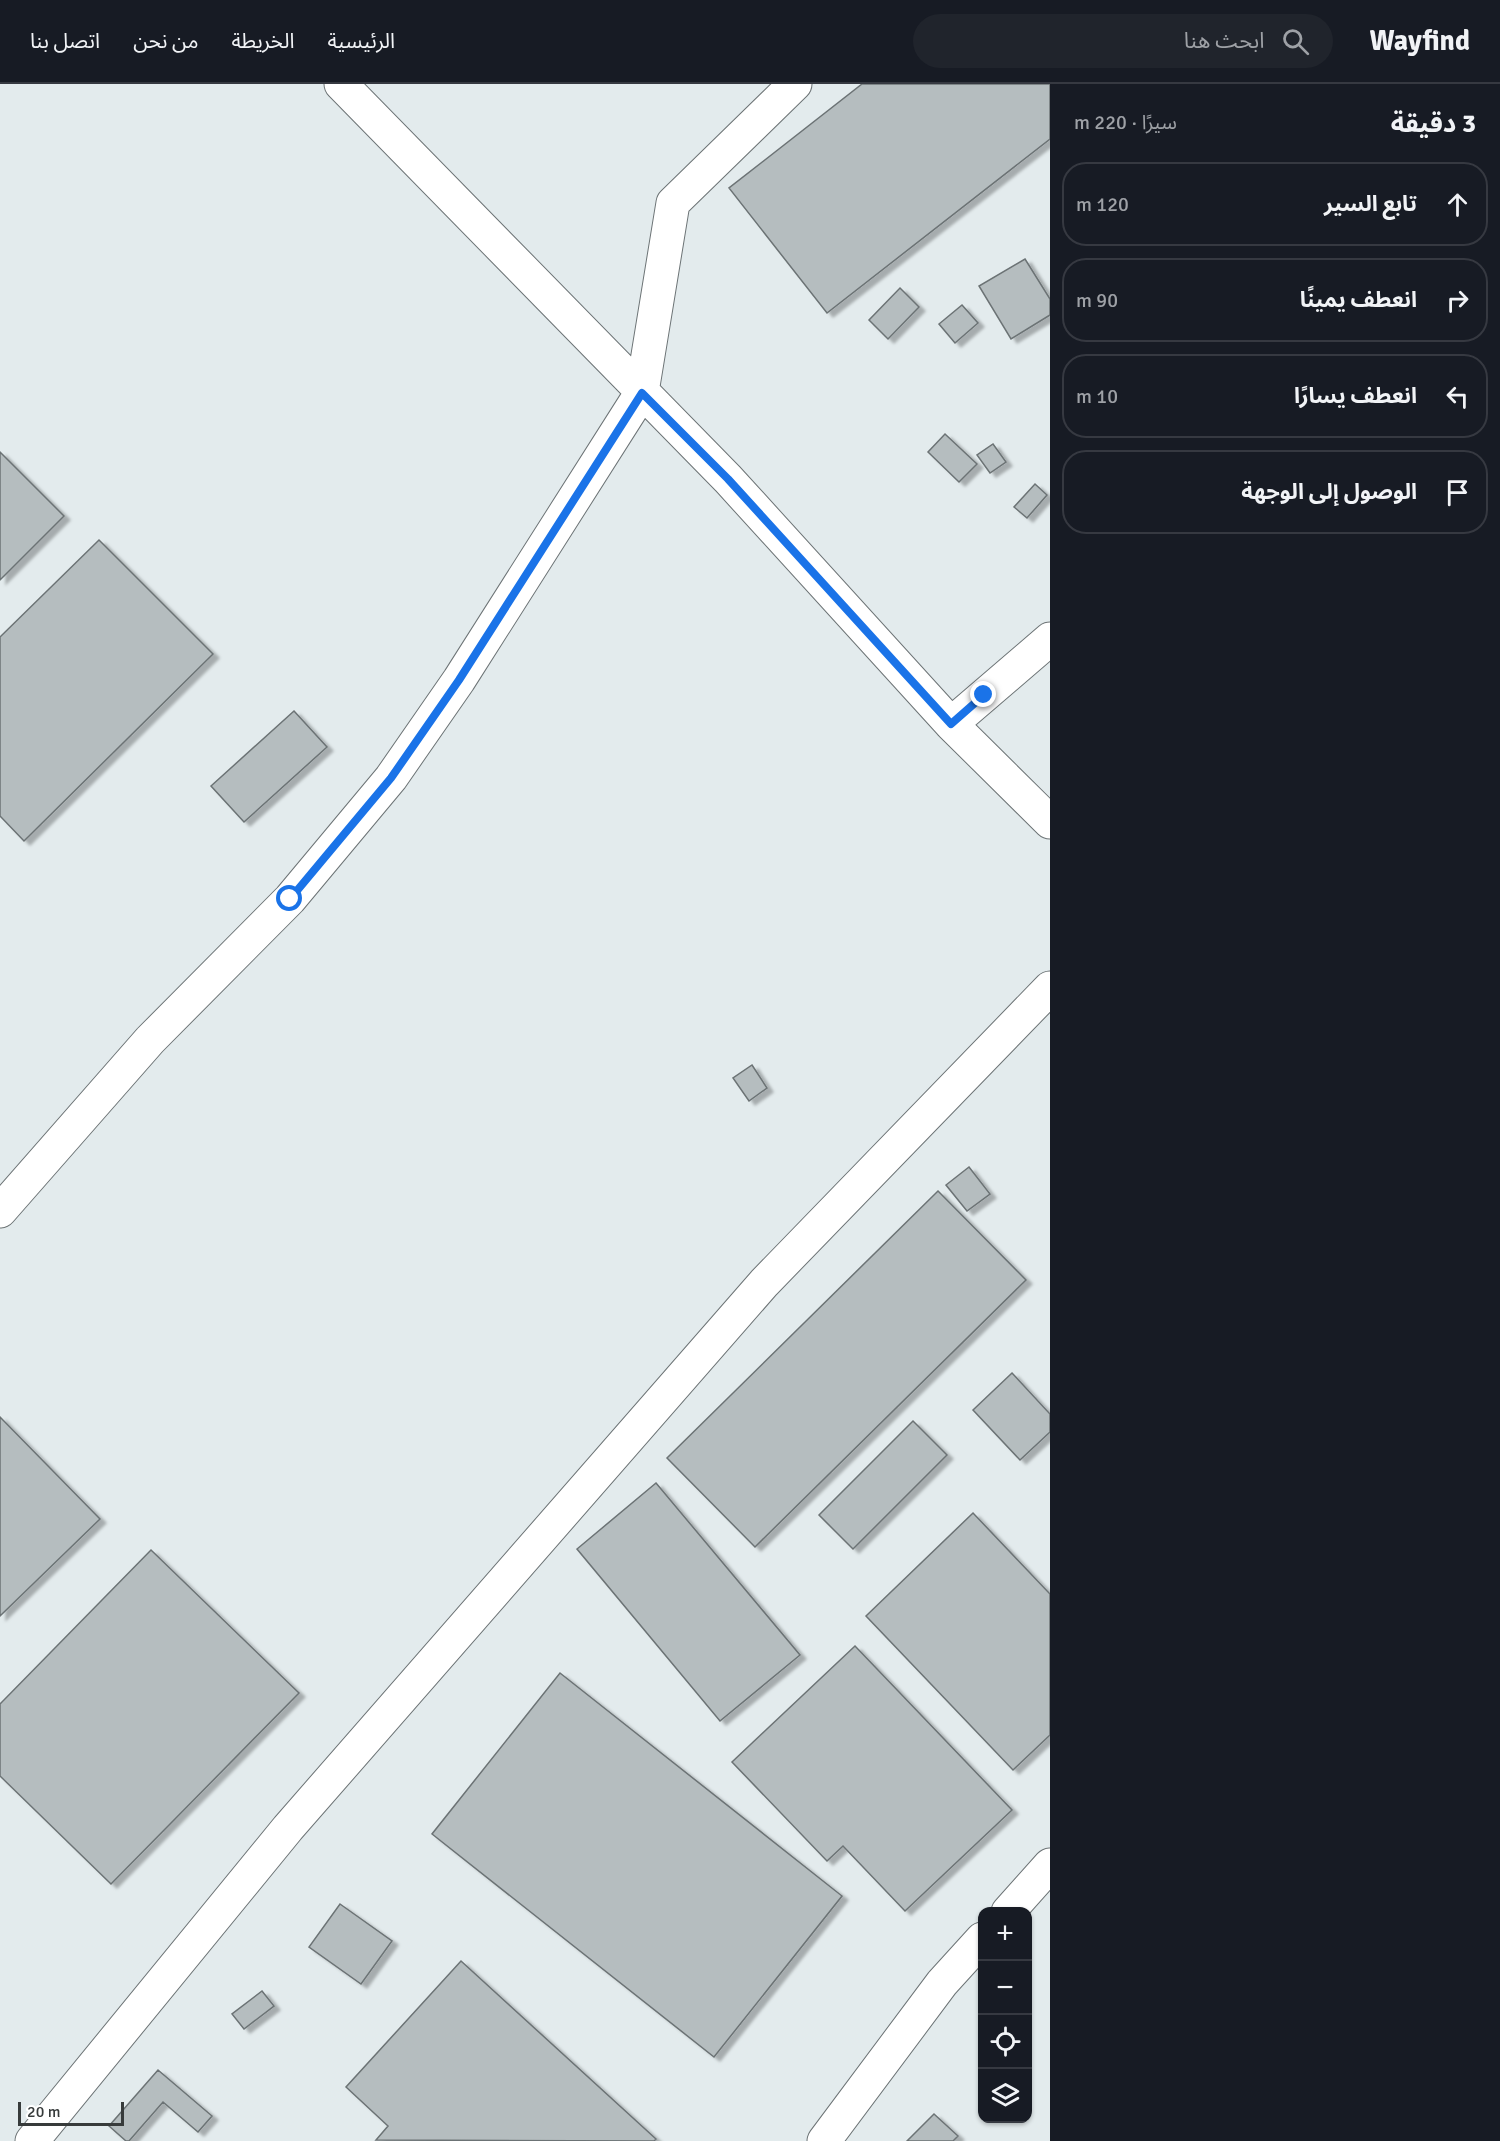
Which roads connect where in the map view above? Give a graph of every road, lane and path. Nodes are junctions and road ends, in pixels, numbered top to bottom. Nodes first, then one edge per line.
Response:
1 (341, 84) edge
2 (795, 84) edge
3 (642, 393) junction
4 (1050, 639) edge
5 (951, 724) junction
6 (1050, 822) edge
7 (1050, 988) edge
8 (0, 1211) edge
9 (1050, 1865) edge
10 (1012, 1907) edge
11 (978, 1943) edge
12 (32, 2141) edge
13 (824, 2141) edge

1 - 3 street
2 - 3 street
3 - 5 street
3 - 8 street
4 - 5 street
5 - 6 street
7 - 12 street
9 - 10 street
11 - 13 street

